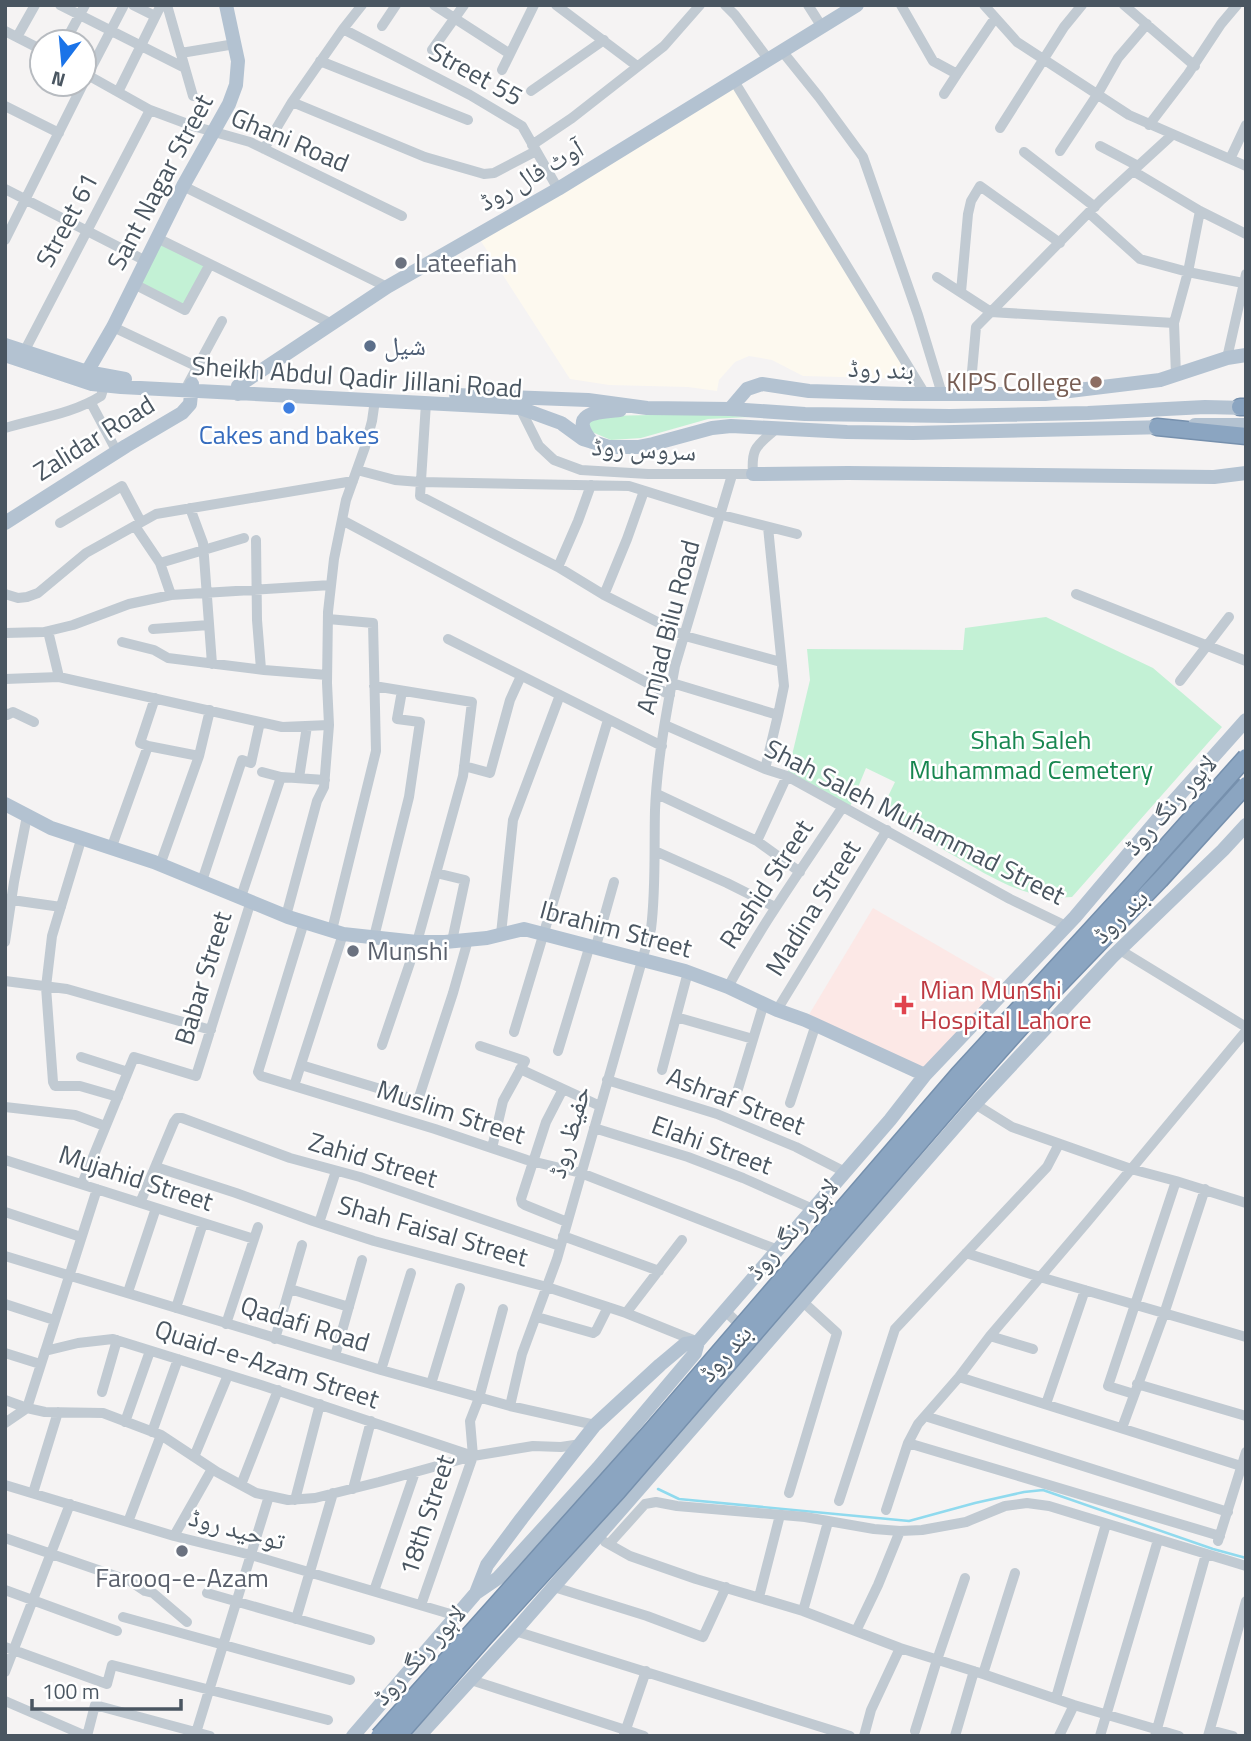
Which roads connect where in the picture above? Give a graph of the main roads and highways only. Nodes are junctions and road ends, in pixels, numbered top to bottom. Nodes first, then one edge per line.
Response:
1 (857, 5) edge
2 (228, 6) edge
3 (5, 345) edge
4 (5, 355) edge
5 (1246, 355) edge
6 (87, 372) junction
7 (191, 387) junction
8 (238, 390) junction
9 (1244, 407) edge
10 (647, 408) junction
11 (730, 409) junction
12 (1246, 425) edge
13 (1157, 427) junction
14 (1246, 436) edge
15 (593, 443) junction
16 (1246, 473) edge
17 (753, 474) road end
18 (5, 523) edge
19 (1246, 720) edge
20 (1246, 757) edge
21 (1242, 790) edge
22 (5, 804) edge
23 (1242, 834) edge
24 (925, 1075) junction
25 (698, 1342) junction
26 (476, 1593) junction
27 (353, 1736) edge
28 (379, 1736) edge
29 (398, 1736) edge
30 (419, 1736) edge

1 - 8 main road, آوٹ فال روڈ
2 - 6 main road, Sant Nagar Street
3 - 6 main road, Sheikh Abdul Qadir Jillani Road
4 - 7 main road, Sheikh Abdul Qadir Jillani Road
5 - 11 main road, بند روڈ
6 - 7 main road, Sheikh Abdul Qadir Jillani Road
7 - 8 main road, Sheikh Abdul Qadir Jillani Road
7 - 18 main road, Zalidar Road
8 - 10 main road, Sheikh Abdul Qadir Jillani Road
8 - 15 main road, Sheikh Abdul Qadir Jillani Road
9 - 11 main road, Sheikh Abdul Qadir Jillani Road
10 - 11 main road, Sheikh Abdul Qadir Jillani Road
10 - 15 main road
12 - 13 main road, Sheikh Abdul Qadir Jillani Road
13 - 14 highway
13 - 15 main road, Sheikh Abdul Qadir Jillani Road
16 - 17 main road
19 - 24 main road, بند روڈ
20 - 28 highway, لاہور رنگ روڈ, bridge
21 - 29 highway, لاہور رنگ روڈ, bridge
22 - 24 main road, Ibrahim Street
23 - 30 main road, بند روڈ
24 - 25 main road, بند روڈ
25 - 26 main road, بند روڈ
25 - 26 main road, بند روڈ
26 - 27 main road, بند روڈ

